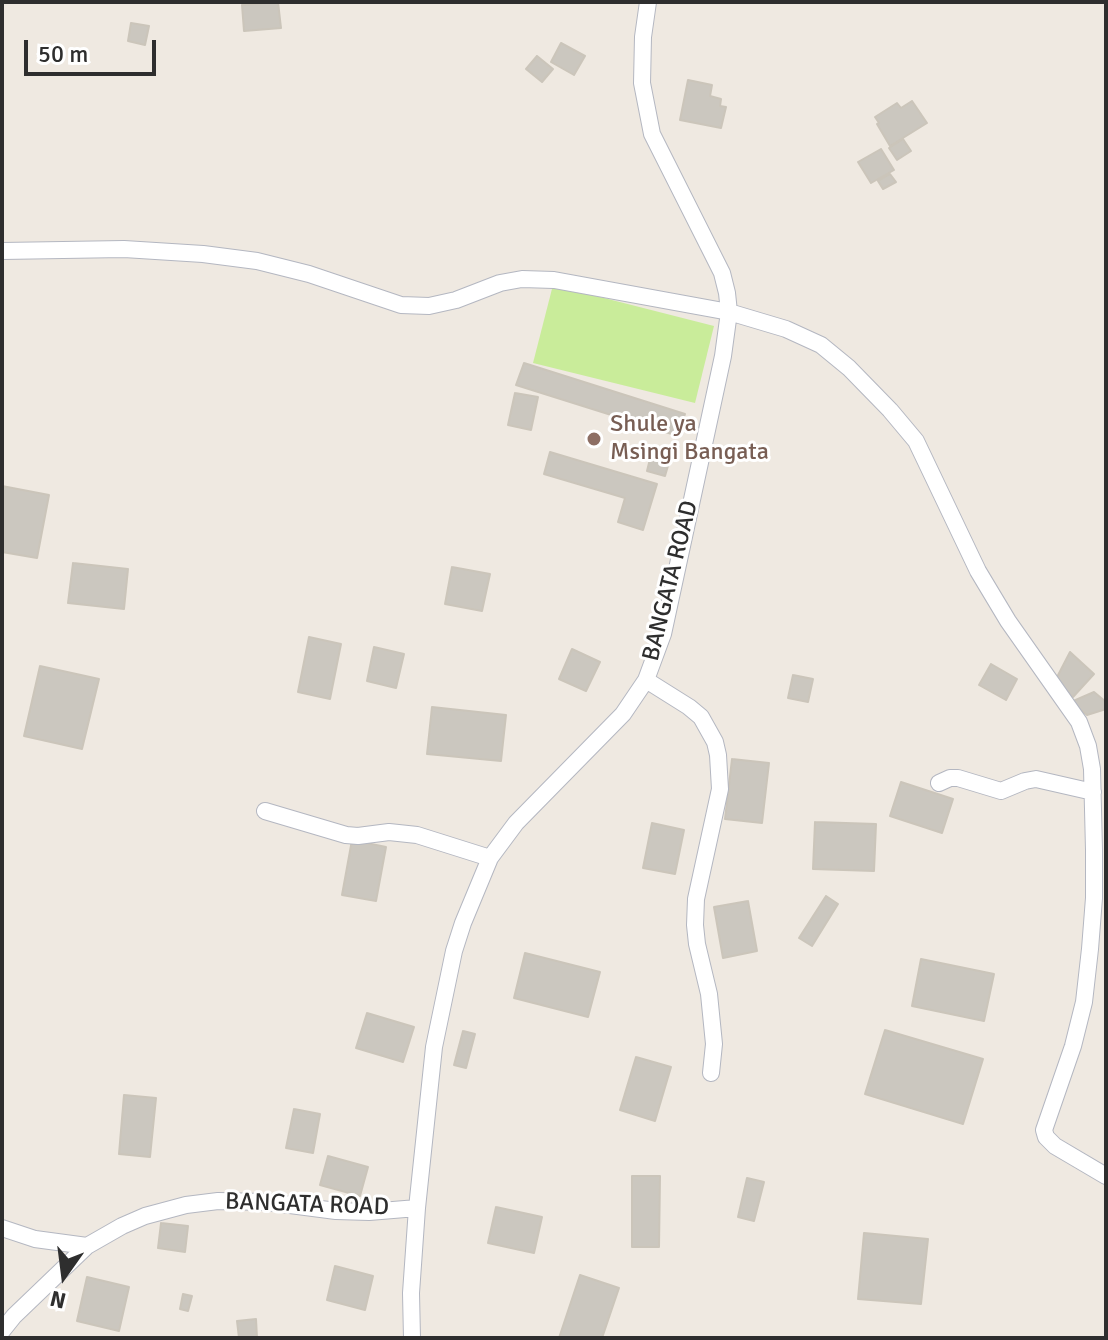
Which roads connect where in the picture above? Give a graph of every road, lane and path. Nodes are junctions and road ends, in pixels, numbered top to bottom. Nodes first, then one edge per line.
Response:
1 (648, 2) edge
2 (2, 251) edge
3 (729, 312) junction
4 (646, 680) junction
5 (939, 783) dead end
6 (1093, 792) junction
7 (265, 811) dead end
8 (490, 858) junction
9 (711, 1073) dead end
10 (1106, 1176) edge
11 (417, 1208) junction
12 (2, 1228) edge
13 (87, 1246) junction
14 (2, 1331) edge
15 (412, 1338) edge

1 - 3 street, BANGATA ROAD
2 - 3 street
3 - 4 street, BANGATA ROAD
3 - 6 street
4 - 8 street, BANGATA ROAD
4 - 9 street
5 - 6 street
6 - 10 street
7 - 8 street
8 - 11 street, BANGATA ROAD
11 - 13 street, BANGATA ROAD
11 - 15 street, BANGATA ROAD
12 - 13 street
13 - 14 street, BANGATA ROAD

